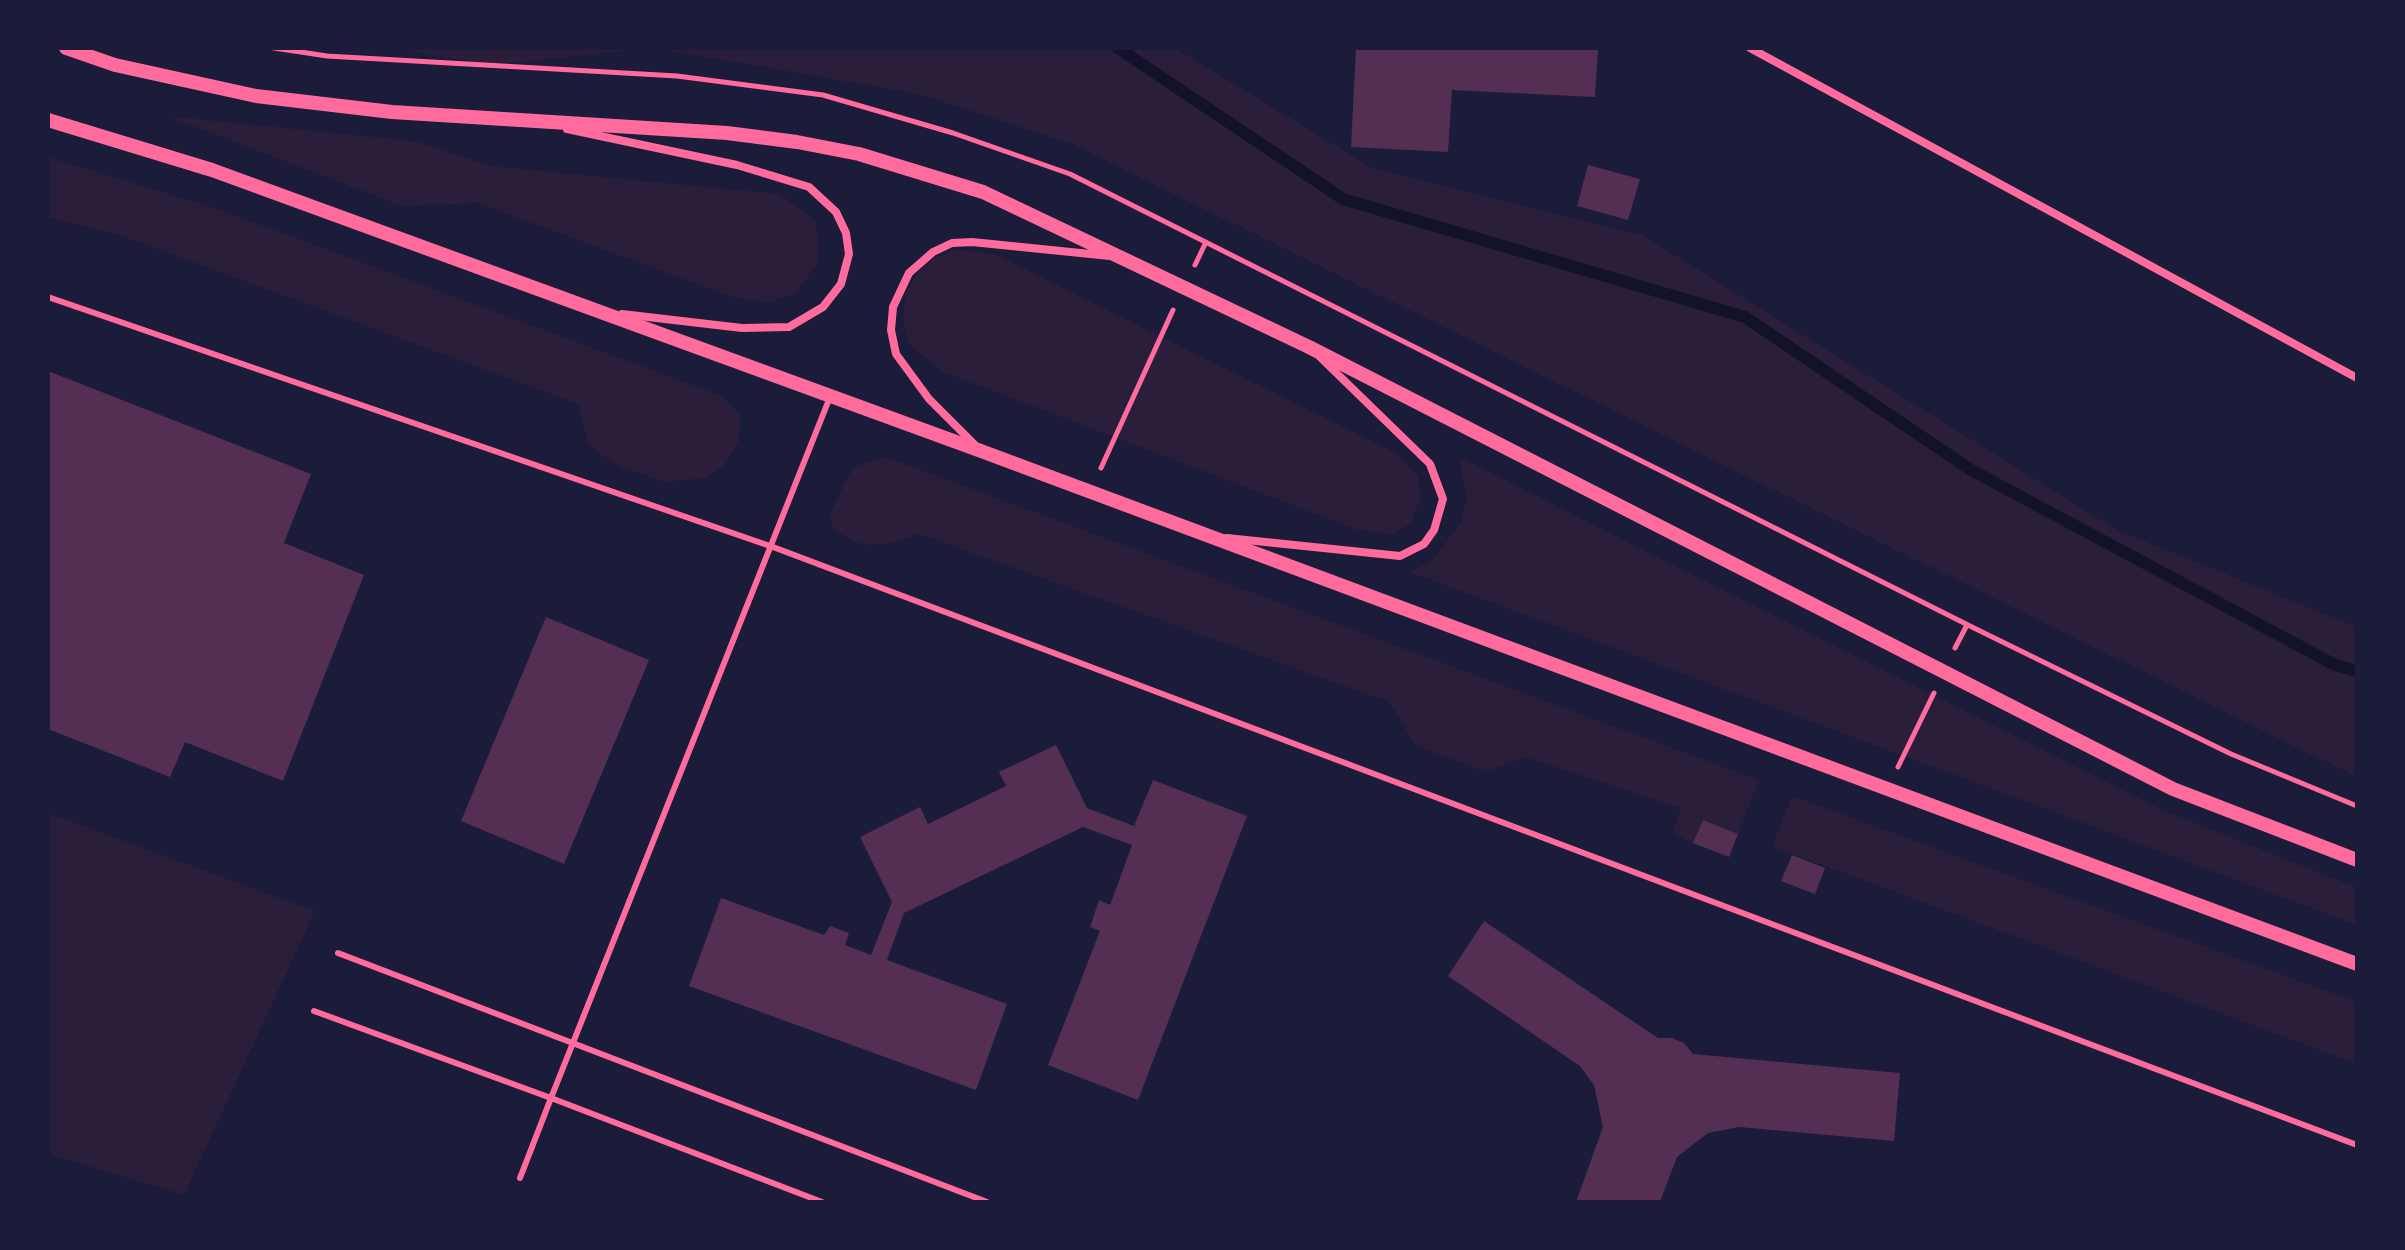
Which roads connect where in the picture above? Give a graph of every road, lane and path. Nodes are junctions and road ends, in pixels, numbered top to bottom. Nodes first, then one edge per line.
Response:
1 (66, 48) edge
2 (1750, 48) edge
3 (48, 120) edge
4 (525, 120) junction
5 (1206, 242) dead end
6 (1122, 258) junction
7 (1185, 287) junction
8 (48, 297) edge
9 (589, 310) junction
10 (1309, 347) junction
11 (2357, 378) edge
12 (831, 397) junction
13 (981, 451) junction
14 (1091, 492) junction
15 (1211, 536) junction
16 (773, 547) junction
17 (1967, 625) dead end
18 (1944, 673) junction
19 (1887, 790) junction
20 (2357, 860) edge
21 (338, 953) dead end
22 (2357, 964) edge
23 (314, 1011) dead end
24 (572, 1043) junction
25 (551, 1098) junction
26 (2357, 1145) edge
27 (520, 1178) dead end
28 (822, 1202) edge
29 (987, 1202) edge

1 - 4 street
2 - 11 street
3 - 9 street
4 - 6 street
4 - 9 street
5 - 7 path
6 - 7 street
6 - 13 street
7 - 10 street
7 - 14 path
8 - 16 lane
9 - 12 street
10 - 15 street
10 - 18 street
12 - 13 street
12 - 16 lane
13 - 14 street
14 - 15 street
15 - 19 street
16 - 24 lane
16 - 26 lane
17 - 18 path
18 - 19 path
18 - 20 street
19 - 22 street
21 - 24 lane
23 - 25 lane
24 - 25 lane
24 - 29 lane
25 - 27 lane
25 - 28 lane

